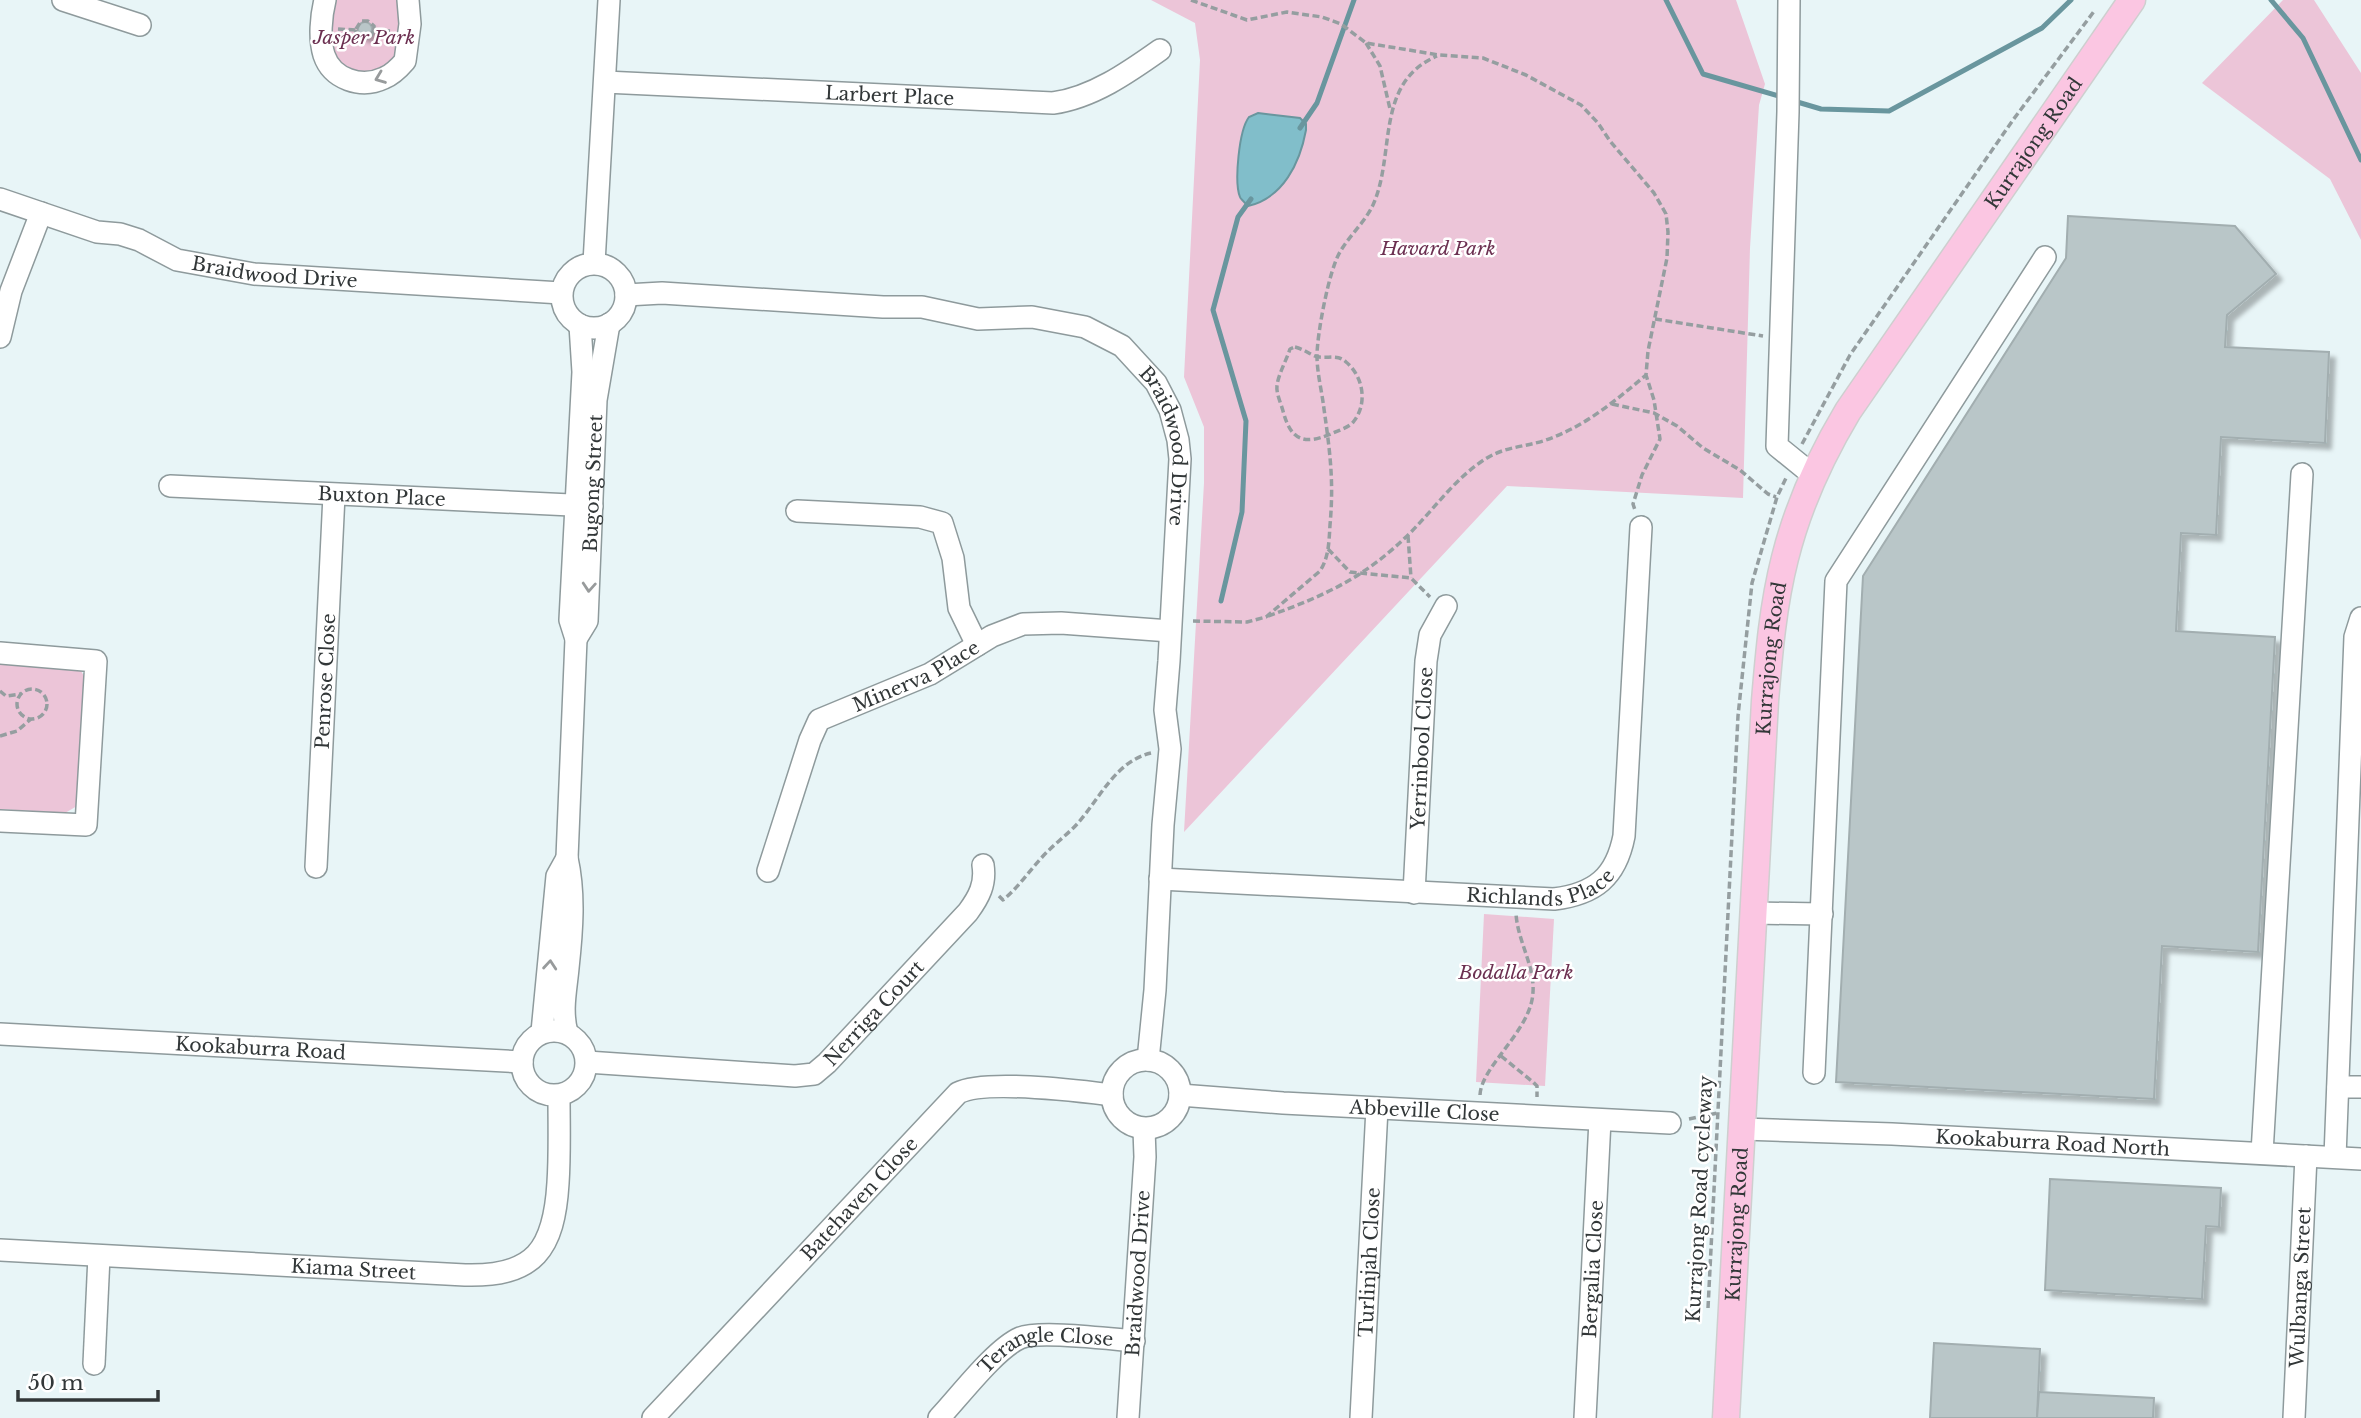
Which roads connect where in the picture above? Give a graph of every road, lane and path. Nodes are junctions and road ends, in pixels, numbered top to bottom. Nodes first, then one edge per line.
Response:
1 (64, 0) edge
2 (325, 0) edge
3 (408, 0) edge
4 (609, 0) edge
5 (1191, 0) edge
6 (1789, 0) edge
7 (2125, 9) edge
8 (140, 25) dead end
9 (356, 30) joint
10 (1366, 43) junction
11 (1160, 50) dead end
12 (1439, 55) junction
13 (604, 82) junction
14 (1391, 110) junction
15 (0, 199) edge
16 (41, 213) junction
17 (2045, 257) dead end
18 (594, 263) junction
19 (561, 293) junction
20 (626, 295) junction
21 (1655, 319) junction
22 (609, 324) junction
23 (580, 325) junction
24 (0, 337) edge
25 (1781, 338) junction
26 (1317, 357) junction
27 (1646, 375) junction
28 (1610, 404) junction
29 (1657, 414) junction
30 (1328, 435) junction
31 (2302, 474) dead end
32 (1814, 476) junction
33 (170, 486) dead end
34 (334, 495) junction
35 (1777, 497) dead end
36 (584, 506) junction
37 (797, 511) dead end
38 (1642, 527) joint
39 (1408, 536) junction
40 (1328, 549) junction
41 (1365, 572) junction
42 (1411, 578) junction
43 (1446, 606) joint
44 (1266, 617) junction
45 (2361, 618) edge
46 (1194, 621) dead end
47 (1170, 631) junction
48 (978, 645) junction
49 (0, 653) edge
50 (0, 691) edge
51 (21, 694) junction
52 (32, 719) junction
53 (0, 736) edge
54 (1170, 749) junction
55 (0, 821) edge
56 (567, 858) junction
57 (316, 867) dead end
58 (768, 870) dead end
59 (983, 874) joint
60 (1160, 879) junction
61 (1414, 893) junction
62 (1515, 898) junction
63 (1753, 913) junction
64 (1822, 914) junction
65 (1724, 981) dead end
66 (542, 1032) junction
67 (567, 1033) junction
68 (0, 1034) edge
69 (1501, 1056) junction
70 (1148, 1060) junction
71 (522, 1062) junction
72 (587, 1062) junction
73 (1814, 1073) dead end
74 (2338, 1087) junction
75 (2361, 1087) edge
76 (1112, 1095) junction
77 (1180, 1095) junction
78 (559, 1096) junction
79 (1377, 1108) junction
80 (1479, 1113) junction
81 (1718, 1113) junction
82 (1537, 1116) junction
83 (1600, 1120) junction
84 (1670, 1123) joint
85 (1144, 1129) junction
86 (1743, 1129) junction
87 (2262, 1153) junction
88 (2306, 1156) junction
89 (2335, 1157) junction
90 (2361, 1159) edge
91 (0, 1250) edge
92 (99, 1256) junction
93 (1707, 1321) dead end
94 (1134, 1341) junction
95 (94, 1364) dead end
96 (653, 1418) edge
97 (939, 1418) edge
98 (1128, 1418) edge
99 (1361, 1418) edge
100 (1585, 1418) edge
101 (1726, 1418) edge
102 (2294, 1418) edge

1 - 8 street
3 -> 2 street
4 - 13 street
5 - 10 path
6 - 25 street
7 - 32 main road, Kurrajong Road
9 - 9 path
10 - 12 path
10 - 14 path
11 - 13 street, Larbert Place
12 - 14 path
12 - 21 path
13 - 18 street
14 - 26 path
15 - 16 street, Braidwood Drive
16 - 19 street, Braidwood Drive
16 - 24 street
17 - 64 street
18 - 19 street
18 - 20 street
19 - 23 street
20 - 22 street
20 - 47 street, Braidwood Drive
21 - 25 path
21 - 27 path
22 - 23 street
22 - 36 street, Bugong Street
23 - 36 street, Bugong Street
25 - 32 street
26 - 30 path
26 - 30 path
26 - 30 path
27 - 28 path
27 - 29 path
28 - 29 path
28 - 39 path
29 - 35 path
29 - 38 path
30 - 40 path
31 - 87 street
32 - 63 main road, Kurrajong Road
33 - 34 street, Buxton Place
34 - 36 street, Buxton Place
34 - 57 street, Penrose Close
36 - 56 street, Bugong Street
37 - 48 street
38 - 62 street, Richlands Place
39 - 41 path
39 - 42 path
40 - 41 path
40 - 44 path
41 - 42 path
41 - 44 path
42 - 43 path
43 - 61 street, Yerrinbool Close
44 - 46 path
45 - 74 street
47 - 48 street, Minerva Place
47 - 54 street, Braidwood Drive
48 - 58 street, Minerva Place
49 - 55 street
50 - 51 path
51 - 52 path
51 - 52 path
52 - 53 path
54 - 59 path
54 - 60 street, Braidwood Drive
66 -> 56 street, Bugong Street
56 - 67 street, Bugong Street
59 - 72 street, Nerriga Court
60 - 61 street, Richlands Place
60 - 70 street, Braidwood Drive
61 - 62 street, Richlands Place
62 - 69 path
63 - 64 street
63 - 86 main road, Kurrajong Road
64 - 73 street
65 - 81 path, Kurrajong Road cycleway
66 - 67 street
66 - 71 street
67 - 72 street
68 - 71 street, Kookaburra Road
69 - 80 path
69 - 82 path
70 - 76 street
70 - 77 street
71 - 78 street
72 - 78 street
74 - 75 street
74 - 89 street
76 - 85 street
76 - 96 street, Batehaven Close
77 - 79 street, Abbeville Close
77 - 85 street
78 - 92 street, Kiama Street
79 - 80 street, Abbeville Close
79 - 99 street, Turlinjah Close
80 - 82 street, Abbeville Close
81 - 84 path
81 - 93 path, Kurrajong Road cycleway
82 - 83 street, Abbeville Close
83 - 84 street, Abbeville Close
83 - 100 street, Bergalia Close
85 - 94 street, Braidwood Drive
86 - 87 street, Kookaburra Road North
86 - 101 main road, Kurrajong Road
87 - 88 street, Kookaburra Road North
88 - 89 street, Kookaburra Road North
88 - 102 street, Wulbanga Street
89 - 90 street, Kookaburra Road North
91 - 92 street, Kiama Street
92 - 95 street
94 - 97 street, Terangle Close
94 - 98 street, Braidwood Drive

